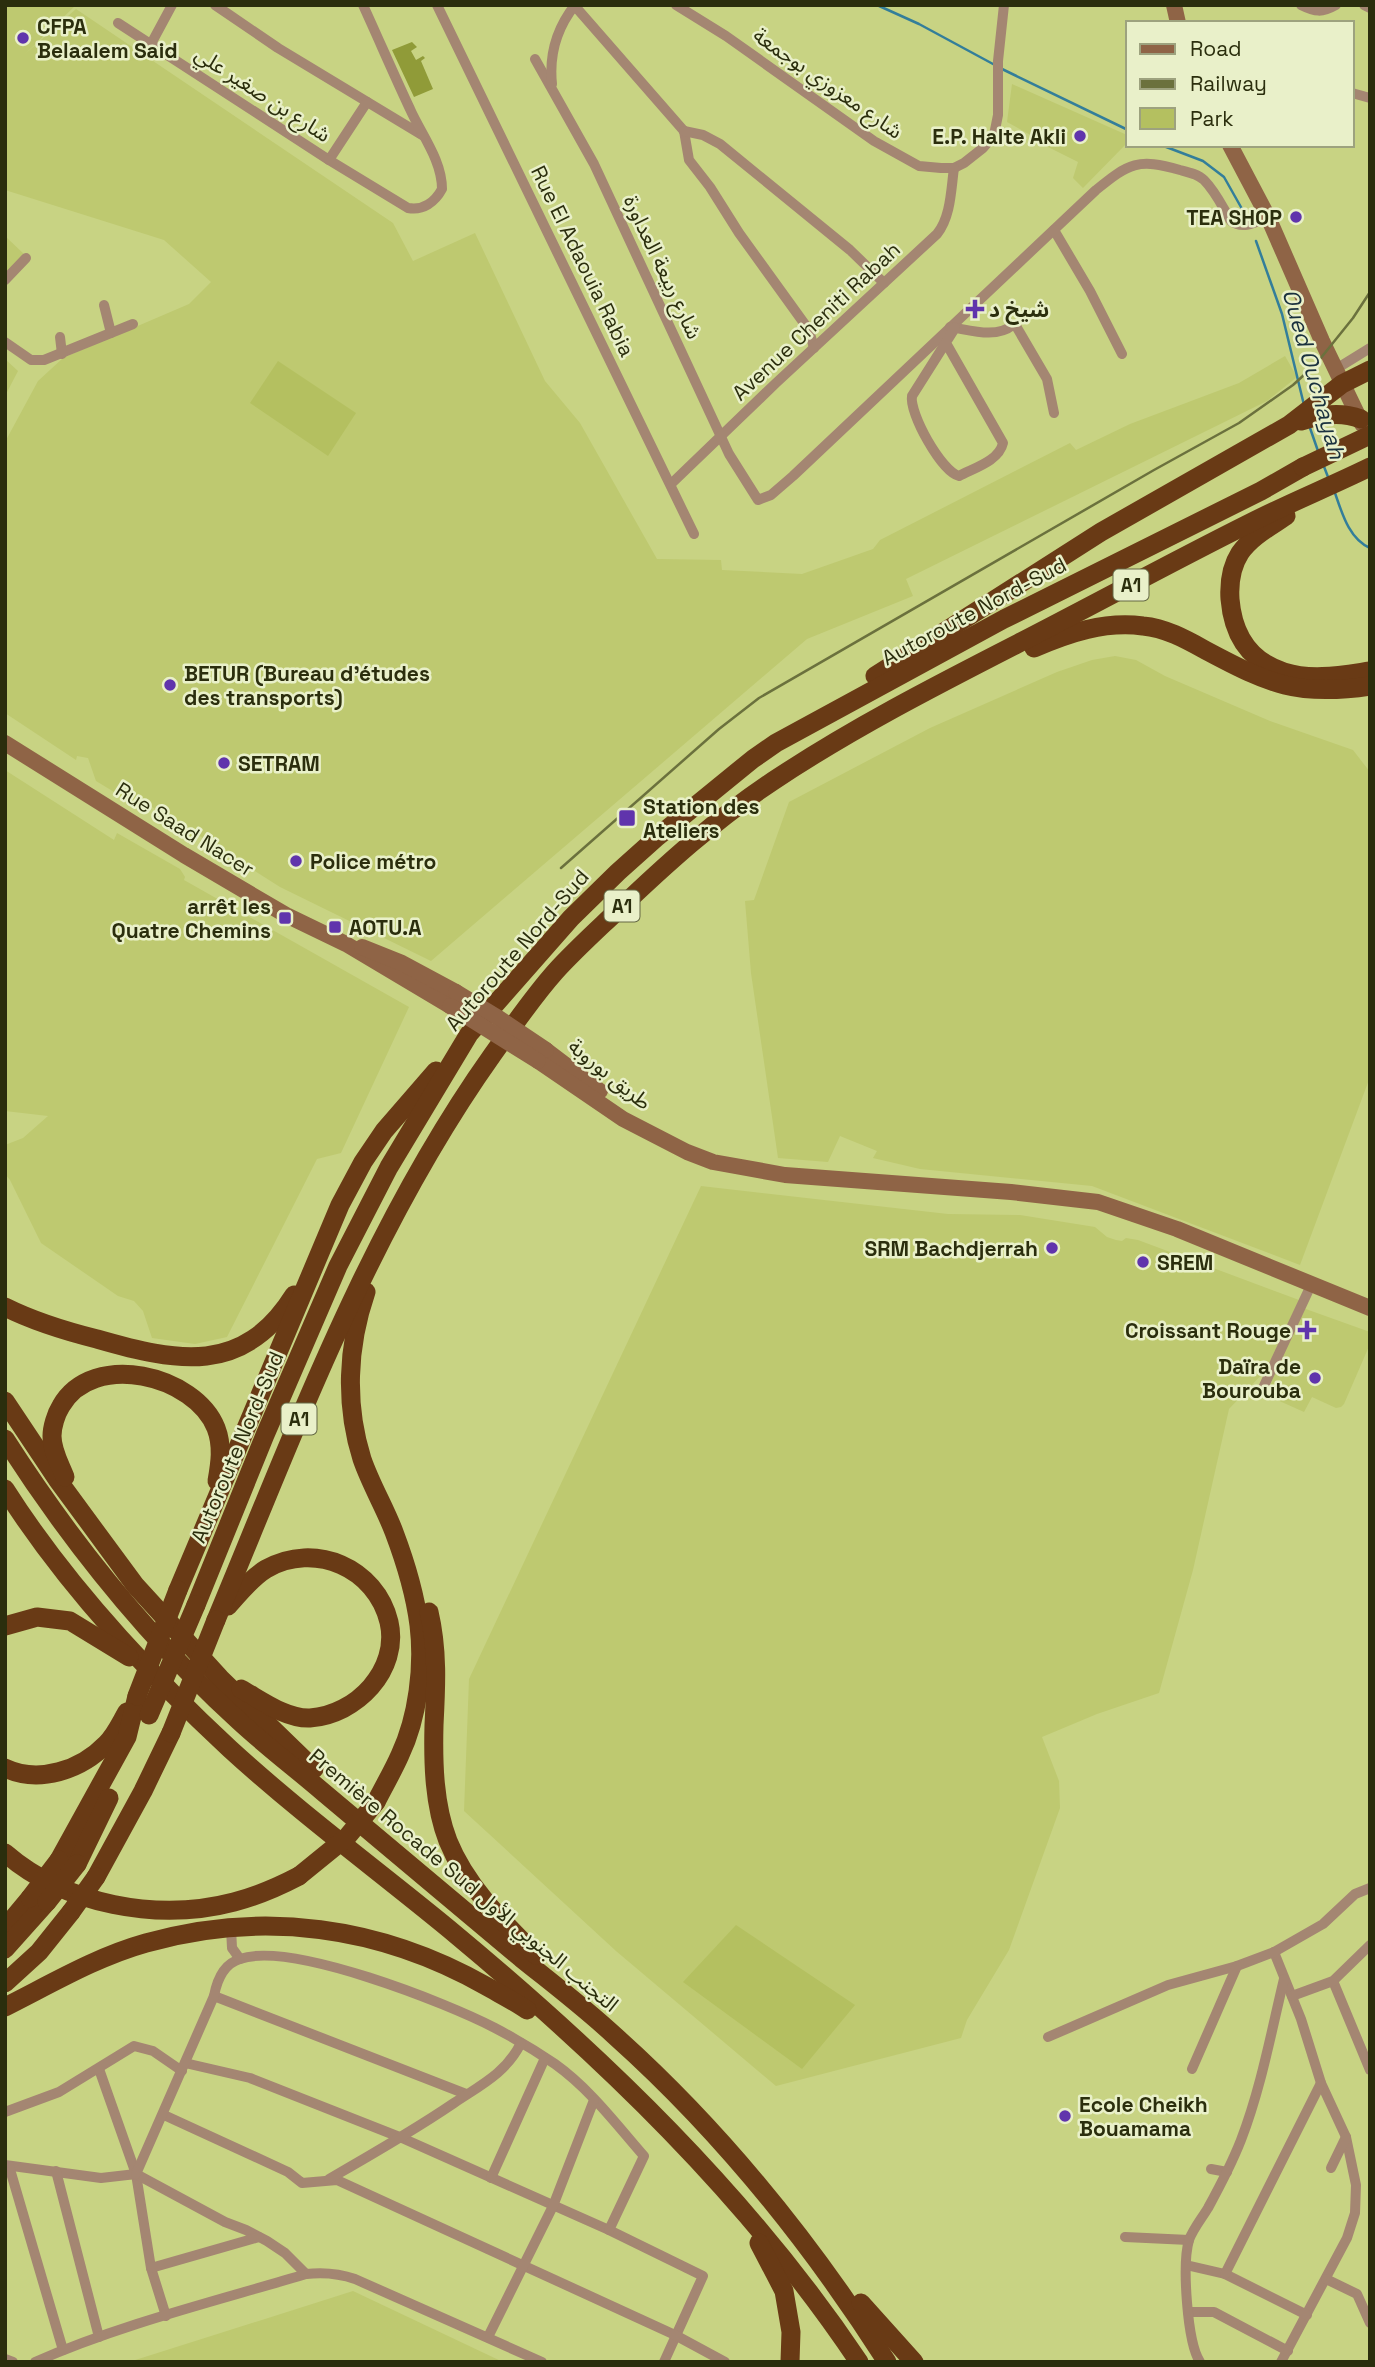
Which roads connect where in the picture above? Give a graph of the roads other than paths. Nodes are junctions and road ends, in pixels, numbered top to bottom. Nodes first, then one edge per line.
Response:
1 (172, 5) edge
2 (215, 5) edge
3 (363, 5) edge
4 (437, 5) edge
5 (574, 5) edge
6 (676, 5) edge
7 (1004, 5) edge
8 (1301, 5) edge
9 (1336, 5) edge
10 (1363, 5) edge
11 (1370, 8) edge
12 (118, 23) dead end
13 (151, 44) junction
14 (535, 59) dead end
15 (552, 87) junction
16 (367, 102) junction
17 (684, 131) junction
18 (422, 135) junction
19 (1231, 147) edge
20 (329, 160) junction
21 (954, 168) junction
22 (1268, 217) junction
23 (1054, 230) junction
24 (26, 258) dead end
25 (5, 279) edge
26 (884, 282) junction
27 (104, 305) dead end
28 (133, 324) dead end
29 (953, 327) junction
30 (111, 333) junction
31 (60, 337) dead end
32 (5, 342) edge
33 (946, 343) junction
34 (814, 348) junction
35 (1370, 348) edge
36 (62, 354) junction
37 (1122, 354) dead end
38 (1370, 370) edge
39 (1339, 377) junction
40 (1315, 413) junction
41 (1054, 414) dead end
42 (1365, 427) edge
43 (723, 436) junction
44 (1370, 444) edge
45 (1370, 467) edge
46 (671, 484) junction
47 (1318, 493) junction
48 (694, 534) dead end
49 (1370, 671) edge
50 (945, 681) junction
51 (1370, 686) edge
52 (5, 743) edge
53 (776, 743) junction
54 (346, 944) joint
55 (469, 1034) junction
56 (390, 1222) junction
57 (317, 1255) junction
58 (1312, 1283) junction
59 (5, 1307) edge
60 (1370, 1308) edge
61 (1262, 1390) dead end
62 (5, 1401) edge
63 (5, 1439) edge
64 (5, 1489) edge
65 (79, 1507) junction
66 (394, 1532) junction
67 (195, 1551) junction
68 (216, 1620) junction
69 (5, 1626) edge
70 (149, 1670) junction
71 (220, 1678) junction
72 (137, 1696) junction
73 (5, 1768) edge
74 (5, 1853) edge
75 (68, 1862) junction
76 (411, 1867) junction
77 (1370, 1888) edge
78 (39, 1900) junction
79 (5, 1928) edge
80 (231, 1928) junction
81 (1370, 1945) edge
82 (5, 1949) edge
83 (1274, 1952) junction
84 (240, 1959) junction
85 (1237, 1966) junction
86 (1284, 1979) junction
87 (1333, 1981) junction
88 (5, 1983) edge
89 (214, 1996) junction
90 (1292, 1996) junction
91 (5, 2007) edge
92 (615, 2036) junction
93 (1048, 2037) dead end
94 (521, 2043) junction
95 (545, 2058) junction
96 (184, 2067) junction
97 (607, 2067) junction
98 (99, 2069) junction
99 (1192, 2069) dead end
100 (1370, 2070) edge
101 (1321, 2082) junction
102 (467, 2094) junction
103 (594, 2100) junction
104 (5, 2112) edge
105 (164, 2115) junction
106 (1346, 2137) junction
107 (402, 2138) junction
108 (7, 2165) edge
109 (1331, 2168) dead end
110 (1211, 2169) dead end
111 (56, 2171) junction
112 (1227, 2172) junction
113 (136, 2174) junction
114 (491, 2178) junction
115 (322, 2182) junction
116 (772, 2202) junction
117 (553, 2206) junction
118 (740, 2208) junction
119 (609, 2230) junction
120 (259, 2237) junction
121 (1125, 2237) dead end
122 (1189, 2240) junction
123 (1186, 2265) junction
124 (524, 2267) junction
125 (151, 2268) junction
126 (306, 2274) junction
127 (1226, 2274) junction
128 (1325, 2279) junction
129 (1188, 2312) junction
130 (1307, 2315) junction
131 (166, 2316) junction
132 (1370, 2323) edge
133 (676, 2334) junction
134 (99, 2337) junction
135 (488, 2337) junction
136 (63, 2350) junction
137 (1288, 2351) junction
138 (5, 2359) edge
139 (13, 2362) edge
140 (35, 2362) edge
141 (542, 2362) edge
142 (664, 2362) edge
143 (725, 2362) edge
144 (790, 2362) edge
145 (859, 2362) edge
146 (887, 2362) edge
147 (914, 2362) edge
148 (1200, 2362) edge
149 (1281, 2362) edge

1 - 13 street
2 - 16 street
3 - 18 street
4 - 46 street, Rue El Adaouia Rabia
5 - 15 street
5 - 17 street
6 - 21 street, شارع معزوزي بوجمعة
7 - 21 street
8 - 9 street
10 - 11 street
12 - 13 street, شارع بن صغير علي
13 - 20 street, شارع بن صغير علي
14 - 15 street, شارع ربيعة العداورة
15 - 43 street, شارع ربيعة العداورة
16 - 18 street
16 - 20 street, شارع بن صغير علي
17 - 26 street
17 - 34 street
18 - 20 street
19 - 22 main road
21 - 26 street, Avenue Cheniti Rabah
22 - 23 street
22 - 39 main road
23 - 29 street
23 - 37 street
24 - 25 street
26 - 34 street, Avenue Cheniti Rabah
27 - 30 street
28 - 30 street
29 - 33 street
29 - 41 street
29 - 43 street, شارع ربيعة العداورة
30 - 36 street
31 - 36 street
32 - 36 street
33 - 33 street
34 - 43 street, Avenue Cheniti Rabah
35 - 39 street
38 - 39 highway
39 - 40 highway
39 - 42 main road
40 - 42 highway
40 - 53 highway
42 - 44 main road
42 - 53 highway, Autoroute Nord-Sud / A1, bridge
43 - 46 street, Avenue Cheniti Rabah
45 - 47 highway, Autoroute Nord-Sud / A1
46 - 48 street, Rue El Adaouia Rabia
47 - 49 highway
47 - 50 highway, Autoroute Nord-Sud / A1
50 - 51 highway
50 - 56 highway, Autoroute Nord-Sud / A1
52 - 54 main road, Rue Saad Nacer
53 - 55 highway, Autoroute Nord-Sud / A1
54 - 58 main road, طريق بوروبة, bridge
55 - 57 highway
55 - 75 highway, Autoroute Nord-Sud / A1, bridge
56 - 66 highway
56 - 68 highway, Autoroute Nord-Sud / A1
57 - 59 highway
57 - 67 highway
58 - 60 main road, طريق بوروبة
58 - 61 street
62 - 65 highway
63 - 76 highway, Première Rocade Sud التجنب الجنوبي الأول
64 - 70 highway
65 - 67 highway
65 - 71 highway
66 - 74 highway, bridge
66 - 92 highway
67 - 72 highway, bridge
68 - 71 highway
68 - 88 highway, Autoroute Nord-Sud / A1, bridge
69 - 70 highway
70 - 97 highway
71 - 76 highway
72 - 73 highway
72 - 75 highway
75 - 78 highway, Autoroute Nord-Sud / A1, bridge
76 - 92 highway, Première Rocade Sud التجنب الجنوبي الأول
77 - 83 street
78 - 79 highway
78 - 82 highway, Autoroute Nord-Sud / A1
80 - 84 street
80 - 91 highway
80 - 97 highway
81 - 87 street
83 - 85 street
83 - 86 street
84 - 89 street
84 - 94 street
85 - 93 street
85 - 99 street
86 - 90 street
86 - 112 street
87 - 90 street
87 - 100 street
89 - 96 street
89 - 102 street
90 - 101 street
92 - 116 highway, Première Rocade Sud التجنب الجنوبي الأول
94 - 95 street
94 - 102 street
95 - 103 street
95 - 114 street
96 - 98 street
96 - 105 street
96 - 107 street
97 - 118 highway
98 - 104 street
98 - 113 street
101 - 106 street
101 - 127 street
102 - 107 street
103 - 117 street
103 - 119 street
105 - 113 street
105 - 115 street
106 - 109 street
106 - 128 street
107 - 114 street
107 - 115 street
108 - 111 street
108 - 136 street
110 - 112 street
111 - 113 street
111 - 134 street
112 - 122 street
113 - 120 street
113 - 125 street
114 - 117 street
115 - 124 street
116 - 146 highway, Première Rocade Sud التجنب الجنوبي الأول
116 - 147 highway
117 - 119 street
117 - 124 street
118 - 144 highway
118 - 145 highway
119 - 133 street
120 - 125 street
120 - 126 street
121 - 122 street
122 - 123 street
123 - 127 street
123 - 129 street
124 - 133 street
124 - 135 street
125 - 131 street
126 - 131 street
126 - 135 street
127 - 130 street
128 - 130 street
128 - 132 street
129 - 137 street
129 - 148 street
130 - 137 street
131 - 134 street
133 - 142 street
133 - 143 street
134 - 136 street
135 - 141 street
136 - 140 street
137 - 149 street
138 - 139 street

